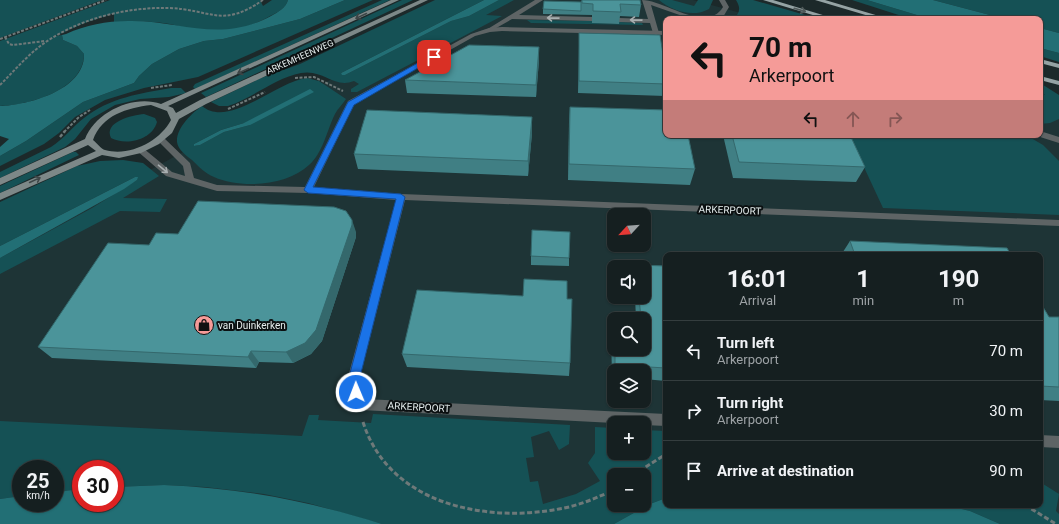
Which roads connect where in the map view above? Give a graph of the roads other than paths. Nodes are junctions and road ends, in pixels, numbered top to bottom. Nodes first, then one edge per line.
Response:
1 (396, 0) edge
2 (426, 0) edge
3 (540, 0) edge
4 (646, 0) edge
5 (722, 0) edge
6 (766, 0) edge
7 (818, 0) edge
8 (688, 16) edge
9 (718, 16) edge
10 (822, 16) edge
11 (875, 16) edge
12 (510, 17) junction
13 (592, 19) edge
14 (619, 20) edge
15 (652, 21) junction
16 (489, 30) junction
17 (656, 33) junction
18 (663, 33) edge
19 (1043, 62) edge
20 (1059, 66) edge
21 (1043, 79) edge
22 (1059, 83) edge
23 (164, 105) junction
24 (176, 117) junction
25 (1043, 135) edge
26 (161, 140) junction
27 (1059, 140) edge
28 (89, 141) junction
29 (140, 150) junction
30 (102, 152) junction
31 (190, 179) junction
32 (0, 182) edge
33 (308, 190) junction
34 (0, 197) edge
35 (401, 197) junction
36 (1059, 223) edge
37 (663, 420) edge
38 (1043, 441) edge
39 (1059, 442) edge

1 -> 23 main road, ARKEMHEENWEG
2 - 24 main road, ARKEMHEENWEG
3 - 12 street
4 - 8 street
4 - 15 street
5 - 9 street
6 -> 10 main road
7 - 11 main road
13 -> 12 street
12 - 16 street
15 -> 14 street
15 - 17 street
16 - 17 street
16 - 33 street
17 - 18 street
19 - 20 main road
21 - 22 main road
23 - 24 main road
23 - 28 main road
24 - 26 main road
25 - 27 street
26 - 29 main road
26 - 31 street
28 - 30 main road
28 - 32 main road
29 - 30 main road
29 -> 31 street, ARKERPOORT
34 -> 30 main road
31 - 33 street, ARKERPOORT
33 - 35 street, ARKERPOORT
35 - 36 street, ARKERPOORT
35 - 37 street, ARKERPOORT
38 - 39 street

